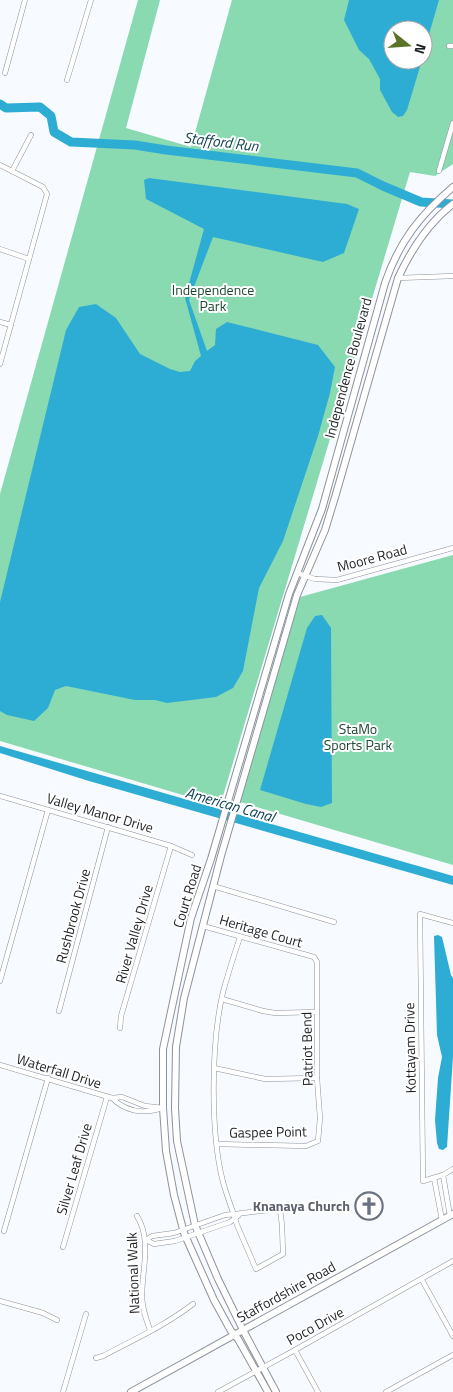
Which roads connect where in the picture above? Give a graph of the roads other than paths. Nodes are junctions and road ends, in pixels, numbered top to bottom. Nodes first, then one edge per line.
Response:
1 (25, 0) edge
2 (91, 0) edge
3 (5, 73) dead end
4 (67, 80) dead end
5 (453, 123) edge
6 (31, 135) dead end
7 (0, 165) edge
8 (439, 171) dead end
9 (12, 172) junction
10 (453, 187) edge
11 (453, 204) edge
12 (0, 249) edge
13 (29, 258) junction
14 (453, 276) edge
15 (398, 278) junction
16 (0, 322) edge
17 (11, 324) junction
18 (373, 328) junction
19 (382, 331) junction
20 (0, 364) edge
21 (453, 548) edge
22 (297, 573) junction
23 (305, 576) junction
24 (245, 743) junction
25 (253, 745) junction
26 (232, 791) junction
27 (240, 793) junction
28 (0, 796) edge
29 (48, 810) junction
30 (108, 827) junction
31 (171, 846) junction
32 (192, 854) dead end
33 (213, 886) junction
34 (334, 922) dead end
35 (453, 922) edge
36 (203, 926) junction
37 (240, 937) junction
38 (314, 957) joint
39 (0, 981) edge
40 (222, 999) junction
41 (59, 1011) dead end
42 (317, 1012) junction
43 (120, 1028) dead end
44 (0, 1065) edge
45 (214, 1068) junction
46 (48, 1078) junction
47 (317, 1078) junction
48 (110, 1097) junction
49 (163, 1108) junction
50 (175, 1108) junction
51 (318, 1141) joint
52 (218, 1144) junction
53 (453, 1169) edge
54 (443, 1175) junction
55 (434, 1178) junction
56 (452, 1215) edge
57 (137, 1216) dead end
58 (236, 1216) junction
59 (442, 1220) junction
60 (195, 1225) junction
61 (4, 1231) dead end
62 (184, 1233) junction
63 (198, 1233) junction
64 (146, 1240) junction
65 (63, 1247) dead end
66 (453, 1261) edge
67 (422, 1280) junction
68 (0, 1301) edge
69 (193, 1304) dead end
70 (86, 1314) dead end
71 (57, 1320) dead end
72 (150, 1330) junction
73 (243, 1330) junction
74 (235, 1335) junction
75 (453, 1336) edge
76 (295, 1350) junction
77 (453, 1355) edge
78 (96, 1358) dead end
79 (263, 1367) junction
80 (256, 1371) junction
81 (224, 1390) edge
82 (63, 1392) edge
83 (131, 1392) edge
84 (218, 1392) edge
85 (268, 1392) edge
86 (276, 1392) edge
87 (318, 1392) edge
88 (386, 1392) edge

1 - 3 street
2 - 4 street
5 - 8 street
6 - 9 street
7 - 9 street
9 - 13 street
10 - 18 main road, Independence Boulevard
11 - 15 main road, Independence Boulevard
12 - 13 street
13 - 17 street
14 - 15 street
15 - 19 main road, Independence Boulevard
16 - 17 street
17 - 20 street
18 - 19 main road
18 - 22 main road, Independence Boulevard
19 - 23 main road, Independence Boulevard
21 - 23 street, Moore Road
22 - 23 street, Moore Road
22 - 24 main road, Court Road
23 - 25 main road, Court Road
24 - 25 main road
24 - 26 main road, Court Road
25 - 27 main road, Court Road
26 - 27 main road
26 - 49 main road, Court Road
27 - 33 main road, Court Road
28 - 29 street, Valley Manor Drive
29 - 30 street, Valley Manor Drive
29 - 39 street
30 - 31 street, Valley Manor Drive
30 - 41 street, Rushbrook Drive
31 - 32 street, Valley Manor Drive
31 - 43 street, River Valley Drive
33 - 34 street
33 - 36 main road, Court Road
35 - 55 street, Kottayam Drive
36 - 37 street, Heritage Court
36 - 50 main road, Court Road
37 - 38 street, Heritage Court
37 - 40 street
38 - 42 street, Patriot Bend
40 - 42 street
40 - 45 street
42 - 47 street, Patriot Bend
44 - 46 street, Waterfall Drive
45 - 47 street
45 - 52 street
46 - 48 street, Waterfall Drive
46 - 61 street
47 - 51 street, Patriot Bend
48 - 49 street, Waterfall Drive
48 - 49 street, Waterfall Drive
48 - 65 street, Silver Leaf Drive
49 - 50 main road
49 - 62 main road, Court Road
50 - 60 main road, Court Road
51 - 52 street, Gaspee Point
52 - 58 street
53 - 54 street
54 - 55 street
54 - 56 street
55 - 59 street
56 - 59 main road, Staffordshire Road
57 - 64 street, National Walk
58 - 58 street
58 - 60 street
58 - 63 street
59 - 73 main road, Staffordshire Road
60 - 62 street
60 - 63 main road, Court Road
62 - 63 street
62 - 64 street
62 - 64 street
62 - 74 main road
63 - 73 main road
64 - 72 street, National Walk
66 - 67 street, Poco Drive
67 - 75 street
67 - 76 street, Poco Drive
68 - 71 street
69 - 72 street
70 - 82 street
72 - 78 street
73 - 74 main road, Staffordshire Road
73 - 79 main road
74 - 80 main road
74 - 83 main road, Staffordshire Road
76 - 79 street, Poco Drive
76 - 87 street
77 - 88 street
79 - 80 street, Poco Drive
79 - 86 main road
80 - 81 street, Poco Drive
80 - 85 main road
81 - 84 street, Poco Drive

